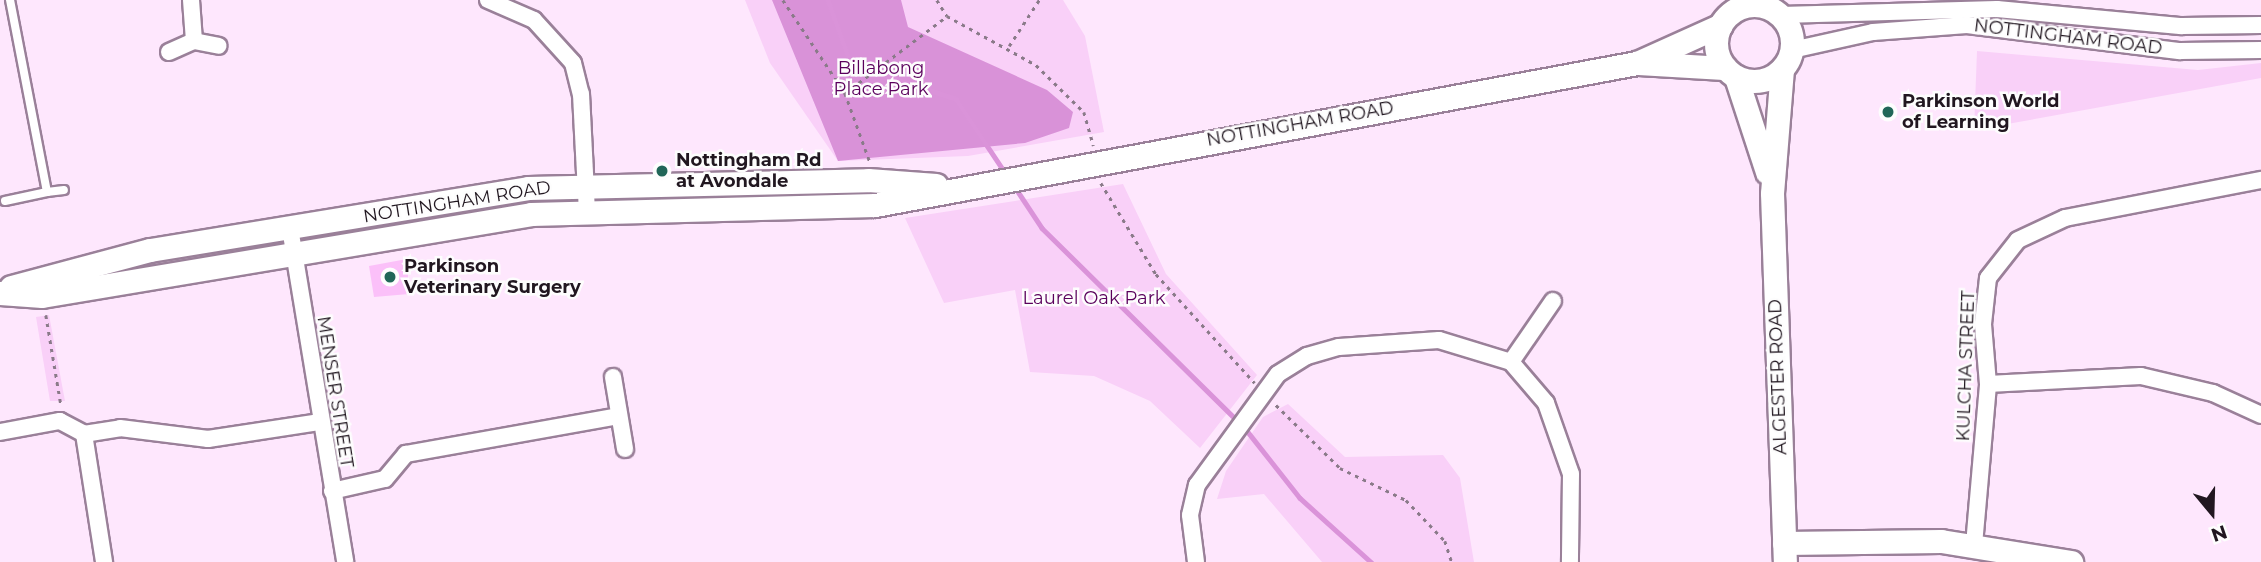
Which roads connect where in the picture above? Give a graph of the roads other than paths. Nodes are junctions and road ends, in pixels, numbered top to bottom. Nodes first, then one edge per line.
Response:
1 (10, 0) edge
2 (191, 0) edge
3 (488, 0) edge
4 (1773, 8) edge
5 (1723, 14) edge
6 (2261, 26) edge
7 (194, 41) junction
8 (219, 46) dead end
9 (2261, 50) edge
10 (169, 52) dead end
11 (1787, 60) junction
12 (1637, 63) junction
13 (1730, 72) junction
14 (2261, 180) edge
15 (585, 185) junction
16 (963, 187) junction
17 (64, 190) dead end
18 (47, 192) junction
19 (1772, 193) junction
20 (5, 201) dead end
21 (587, 211) junction
22 (290, 228) junction
23 (294, 254) junction
24 (0, 292) edge
25 (1553, 301) dead end
26 (1511, 362) junction
27 (613, 377) dead end
28 (1988, 384) junction
29 (619, 415) junction
30 (2261, 415) edge
31 (319, 422) junction
32 (0, 432) edge
33 (84, 434) junction
34 (625, 449) dead end
35 (332, 491) junction
36 (1975, 545) junction
37 (1785, 553) edge
38 (104, 562) edge
39 (345, 562) edge
40 (1196, 562) edge
41 (1570, 562) edge
42 (2071, 562) edge

1 - 18 lane
2 - 7 street
3 - 15 street
4 - 5 street
4 - 6 street, NOTTINGHAM ROAD
4 - 11 street
5 - 12 street, NOTTINGHAM ROAD
5 - 13 street
7 - 8 street
7 - 10 street
9 - 11 street, NOTTINGHAM ROAD
11 - 13 street
11 - 19 street, ALGESTER ROAD
12 - 13 street, NOTTINGHAM ROAD
12 - 16 street, NOTTINGHAM ROAD
13 - 19 street, ALGESTER ROAD
14 - 28 street, KULCHA STREET
15 - 16 street, NOTTINGHAM ROAD
15 - 21 street
15 - 22 street, NOTTINGHAM ROAD
16 - 21 street, NOTTINGHAM ROAD
17 - 18 lane
18 - 20 lane
19 - 37 street, ALGESTER ROAD
21 - 23 street, NOTTINGHAM ROAD
22 - 23 street, MENSER STREET
22 - 24 street, NOTTINGHAM ROAD
23 - 24 street, NOTTINGHAM ROAD
23 - 31 street, MENSER STREET
25 - 26 street
26 - 40 street
26 - 41 street
27 - 29 street
28 - 30 street
28 - 36 street, KULCHA STREET
29 - 34 street
29 - 35 street
31 - 33 street
31 - 35 street, MENSER STREET
32 - 33 street
33 - 38 street
35 - 39 street, MENSER STREET
36 - 37 street
36 - 42 street

